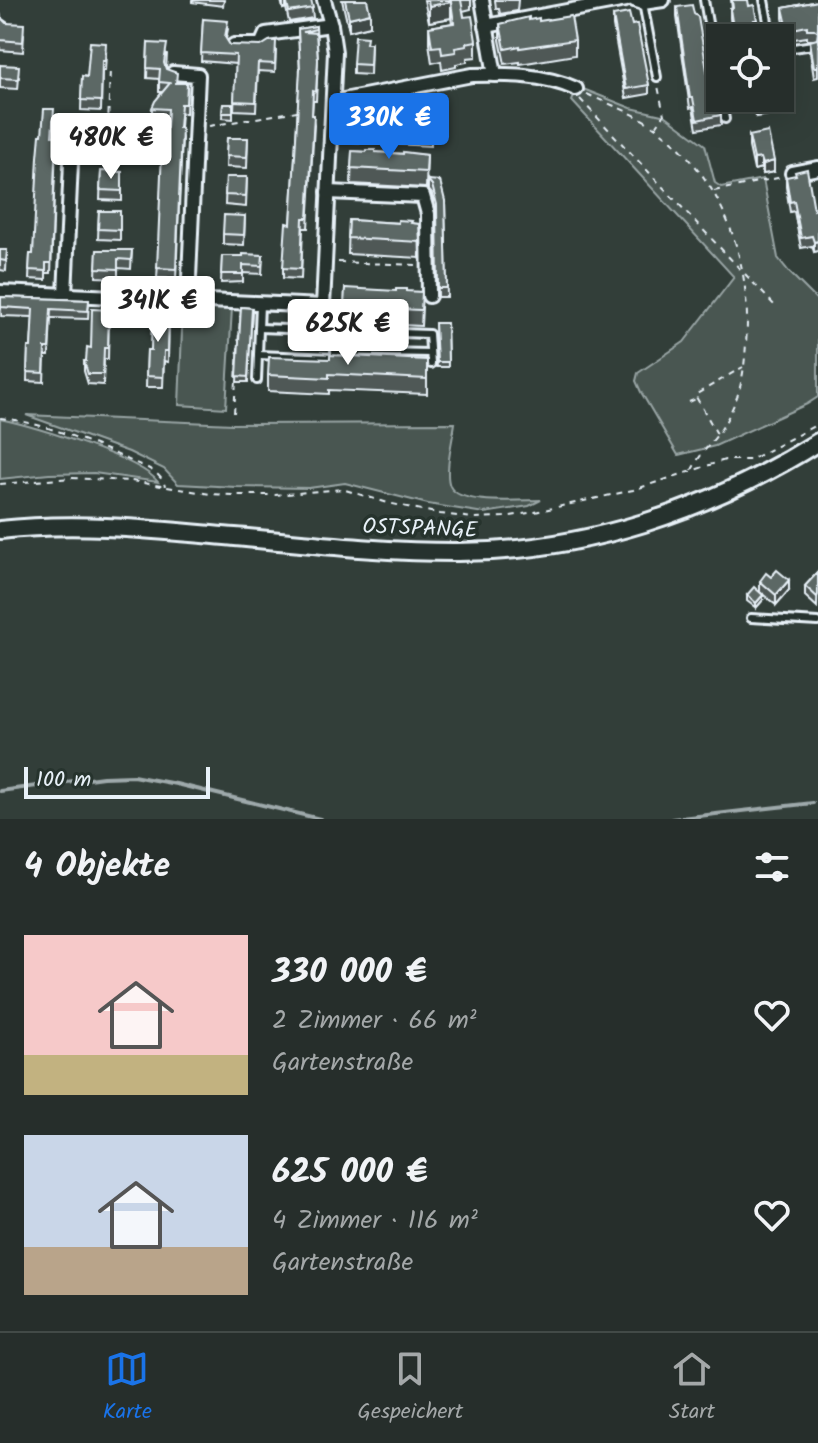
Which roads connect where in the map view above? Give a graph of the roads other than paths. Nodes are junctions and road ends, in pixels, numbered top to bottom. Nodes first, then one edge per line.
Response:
1 (324, 0) edge
2 (482, 0) edge
3 (626, 0) edge
4 (663, 0) edge
5 (704, 0) edge
6 (764, 0) edge
7 (638, 2) edge
8 (708, 24) edge
9 (768, 24) edge
10 (331, 25) junction
11 (486, 26) junction
12 (234, 45) edge
13 (813, 45) edge
14 (794, 48) edge
15 (173, 73) edge
16 (495, 75) junction
17 (657, 77) road end
18 (576, 89) dead end
19 (333, 102) junction
20 (724, 112) edge
21 (725, 119) dead end
22 (332, 123) junction
23 (420, 127) edge
24 (72, 141) dead end
25 (817, 171) edge
26 (792, 173) edge
27 (328, 192) junction
28 (0, 292) edge
29 (65, 295) junction
30 (429, 296) dead end
31 (188, 300) junction
32 (260, 304) junction
33 (323, 306) junction
34 (259, 328) junction
35 (331, 331) junction
36 (430, 353) junction
37 (335, 354) junction
38 (258, 355) junction
39 (431, 364) edge
40 (257, 380) dead end
41 (818, 442) edge
42 (0, 530) edge
43 (751, 618) dead end
44 (818, 622) edge

1 - 10 street
2 - 11 street
3 - 11 street
4 - 7 street
5 - 8 lane
6 - 9 lane
7 - 17 lane
10 - 12 street
10 - 19 street
11 - 16 street
13 - 14 lane
15 - 31 street
16 - 18 street
16 - 19 street
19 - 22 street
20 - 21 lane
22 - 23 lane
22 - 27 street
24 - 29 street
25 - 26 street
27 - 30 street
27 - 33 street
28 - 29 street
29 - 31 street
31 - 32 street
32 - 33 street
32 - 34 lane
33 - 35 street
34 - 35 lane
34 - 38 lane
35 - 36 lane
35 - 37 lane
36 - 37 lane
36 - 39 lane
37 - 38 lane
38 - 40 lane
41 - 42 main road, OSTSPANGE
43 - 44 lane

